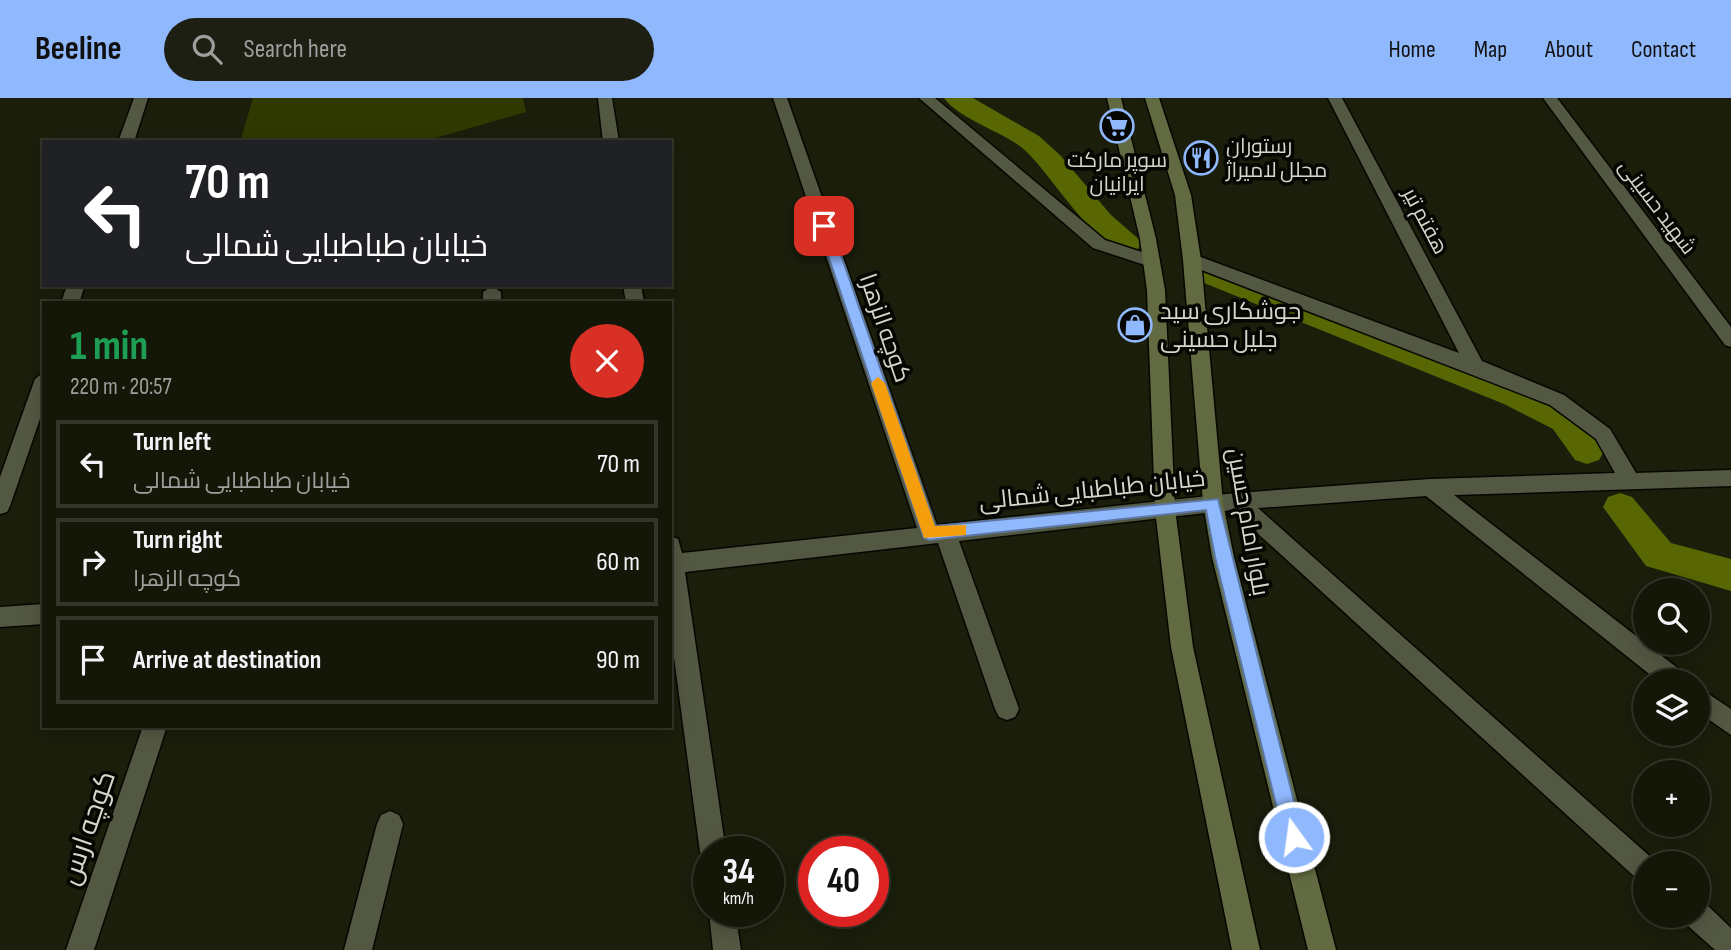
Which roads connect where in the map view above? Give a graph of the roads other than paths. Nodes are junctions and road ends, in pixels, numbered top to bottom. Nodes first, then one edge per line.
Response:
1 (141, 98) edge
2 (605, 98) edge
3 (780, 98) edge
4 (926, 98) edge
5 (1114, 98) edge
6 (1152, 98) edge
7 (1335, 98) edge
8 (1550, 98) edge
9 (127, 140) edge
10 (611, 140) edge
11 (1192, 260) junction
12 (1151, 261) junction
13 (1731, 340) edge
14 (1475, 366) junction
15 (42, 385) edge
16 (1731, 478) edge
17 (1629, 479) junction
18 (1430, 487) junction
19 (1224, 502) junction
20 (0, 506) edge
21 (1165, 509) junction
22 (937, 533) junction
23 (672, 558) edge
24 (672, 565) edge
25 (42, 614) edge
26 (0, 617) edge
27 (1661, 669) edge
28 (1710, 707) edge
29 (1007, 709) dead end
30 (1731, 724) edge
31 (154, 728) edge
32 (390, 824) dead end
33 (711, 836) edge
34 (1633, 859) edge
35 (724, 927) edge
36 (1710, 927) edge
37 (1731, 946) edge
38 (80, 950) edge
39 (358, 950) edge
40 (727, 950) edge
41 (1246, 950) edge
42 (1322, 950) edge

1 - 9 street
2 - 10 street
3 - 22 street, کوچه الزهرا
4 - 12 street
5 - 12 street
6 - 11 street, بلوار امام حسین
7 - 14 street, هفتم تیر
8 - 13 street, شهید حسینی
11 - 14 street
11 - 19 street, بلوار امام حسین
12 - 21 street
14 - 17 street
15 - 20 street
16 - 17 street, خیابان طباطبایی شمالی
17 - 18 street, خیابان طباطبایی شمالی
18 - 19 street, خیابان طباطبایی شمالی
18 - 27 street
19 - 21 street, خیابان طباطبایی شمالی
19 - 34 street
19 - 42 street, بلوار امام حسین
21 - 22 street, خیابان طباطبایی شمالی
21 - 41 street
22 - 23 street, خیابان طباطبایی شمالی
22 - 29 street, کوچه الزهرا
24 - 33 street
25 - 26 street
28 - 30 street
31 - 38 street, کوچه ارس
32 - 39 street
35 - 40 street
36 - 37 street

